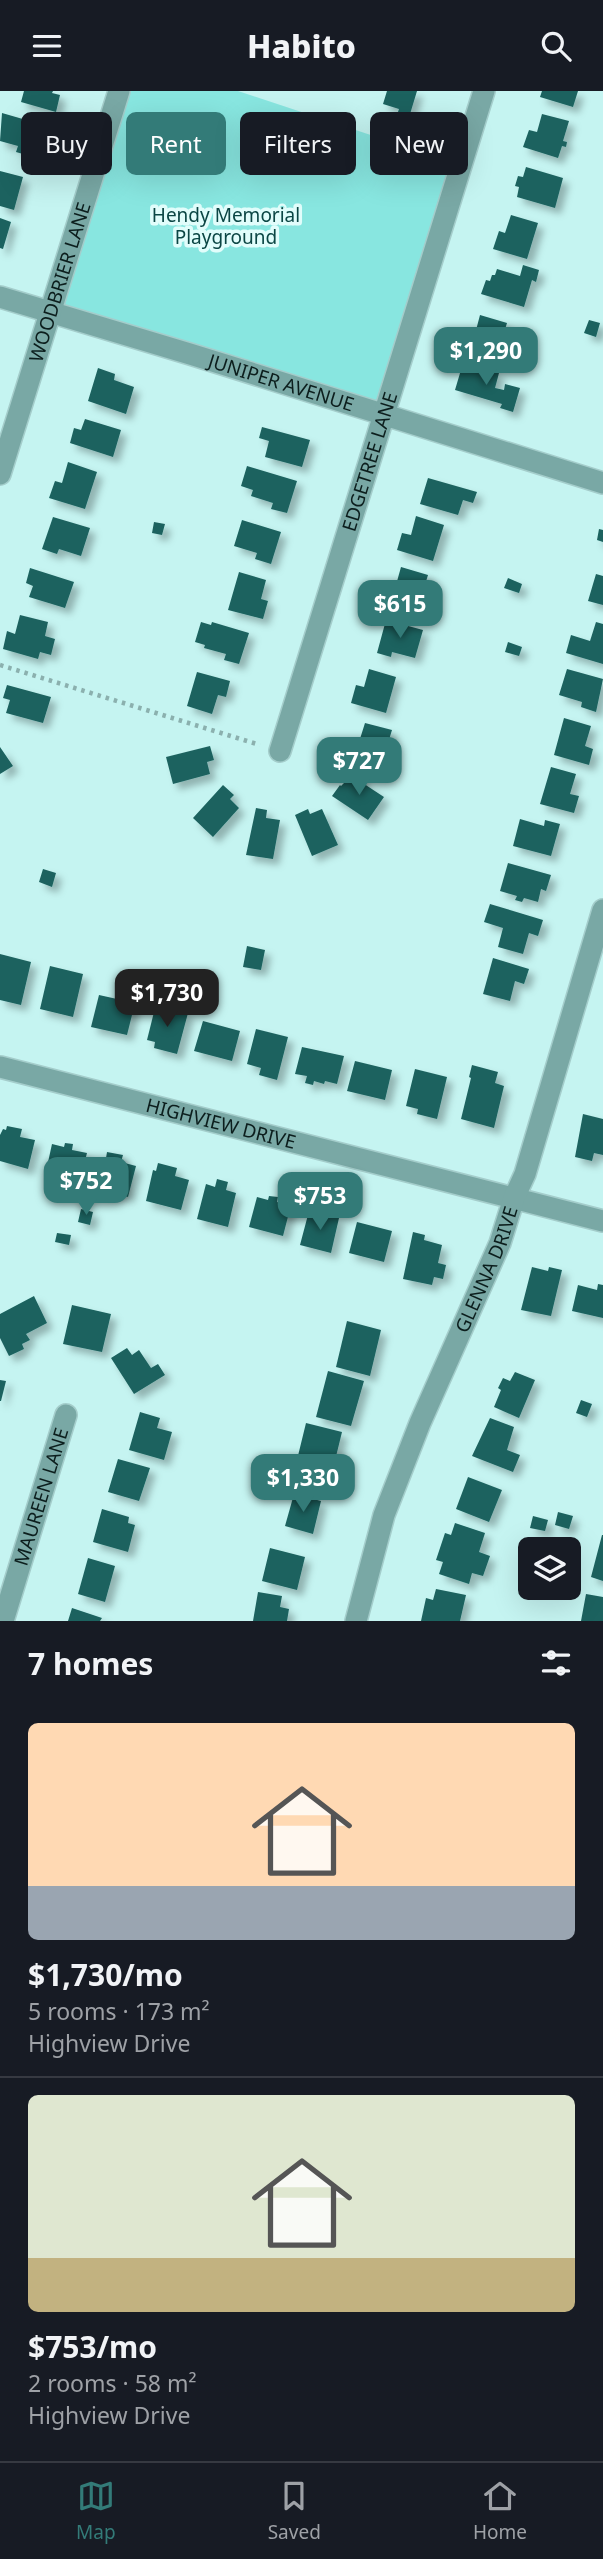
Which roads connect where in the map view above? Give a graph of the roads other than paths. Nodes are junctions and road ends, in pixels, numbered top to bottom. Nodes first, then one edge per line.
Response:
1 (119, 91) edge
2 (484, 91) edge
3 (0, 297) edge
4 (51, 313) junction
5 (384, 416) junction
6 (0, 474) edge
7 (603, 483) edge
8 (279, 751) road end
9 (603, 910) edge
10 (0, 1067) edge
11 (514, 1198) junction
12 (603, 1221) edge
13 (66, 1415) dead end
14 (3, 1621) edge
15 (356, 1621) edge

1 - 4 street, WOODBRIER LANE
2 - 5 street, EDGETREE LANE
3 - 4 street, JUNIPER AVENUE
4 - 5 street, JUNIPER AVENUE
4 - 6 street, WOODBRIER LANE
5 - 7 street, JUNIPER AVENUE
5 - 8 street, EDGETREE LANE
9 - 11 street, GLENNA DRIVE
10 - 11 street, HIGHVIEW DRIVE
11 - 12 street, HIGHVIEW DRIVE
11 - 15 street, GLENNA DRIVE
13 - 14 street, MAUREEN LANE

